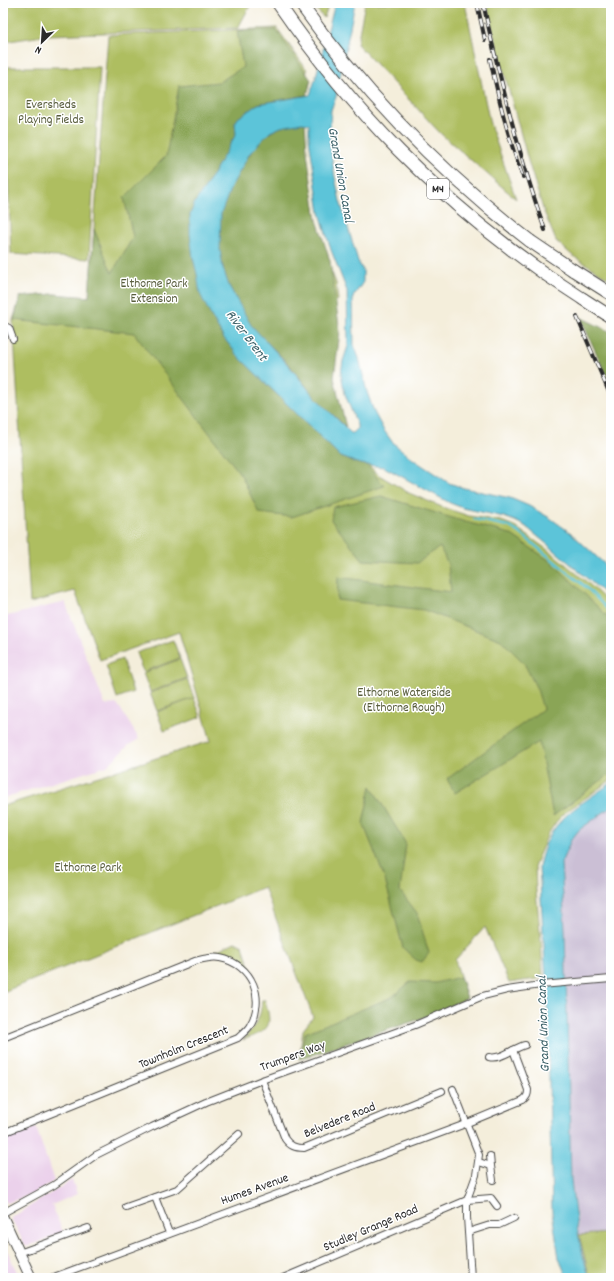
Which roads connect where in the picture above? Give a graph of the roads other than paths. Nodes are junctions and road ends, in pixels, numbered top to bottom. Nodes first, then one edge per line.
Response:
1 (278, 3) edge
2 (300, 3) edge
3 (611, 294) edge
4 (611, 317) edge
5 (3, 325) edge
6 (13, 339) dead end
7 (611, 979) edge
8 (3, 1038) edge
9 (526, 1045) dead end
10 (513, 1050) junction
11 (489, 1057) dead end
12 (262, 1080) junction
13 (453, 1089) dead end
14 (442, 1091) dead end
15 (467, 1123) junction
16 (3, 1133) edge
17 (239, 1134) dead end
18 (490, 1156) dead end
19 (479, 1162) junction
20 (491, 1166) junction
21 (493, 1180) dead end
22 (155, 1197) junction
23 (468, 1200) junction
24 (497, 1206) dead end
25 (126, 1207) dead end
26 (3, 1213) edge
27 (3, 1218) edge
28 (514, 1218) dead end
29 (88, 1228) dead end
30 (468, 1232) junction
31 (169, 1233) junction
32 (19, 1253) junction
33 (31, 1278) edge
34 (51, 1278) edge
35 (283, 1278) edge
36 (471, 1278) edge

1 - 4 highway, M4, bridge
2 - 3 highway, M4, bridge
5 - 6 street
7 - 12 street, Trumpers Way
8 - 16 street, Townholm Crescent
9 - 10 street
10 - 11 street
10 - 15 street, Humes Avenue
12 - 14 street, Belvedere Road
12 - 26 street, Trumpers Way
13 - 15 street
15 - 19 street
15 - 31 street, Humes Avenue
17 - 22 street
18 - 20 street
19 - 20 street
19 - 23 street
20 - 21 street
22 - 25 street
22 - 31 street
23 - 24 street, Studley Grange Road
23 - 30 street
23 - 35 street, Studley Grange Road
27 - 32 main road
28 - 30 street
29 - 32 street
30 - 36 street
31 - 34 street, Humes Avenue
32 - 33 main road

